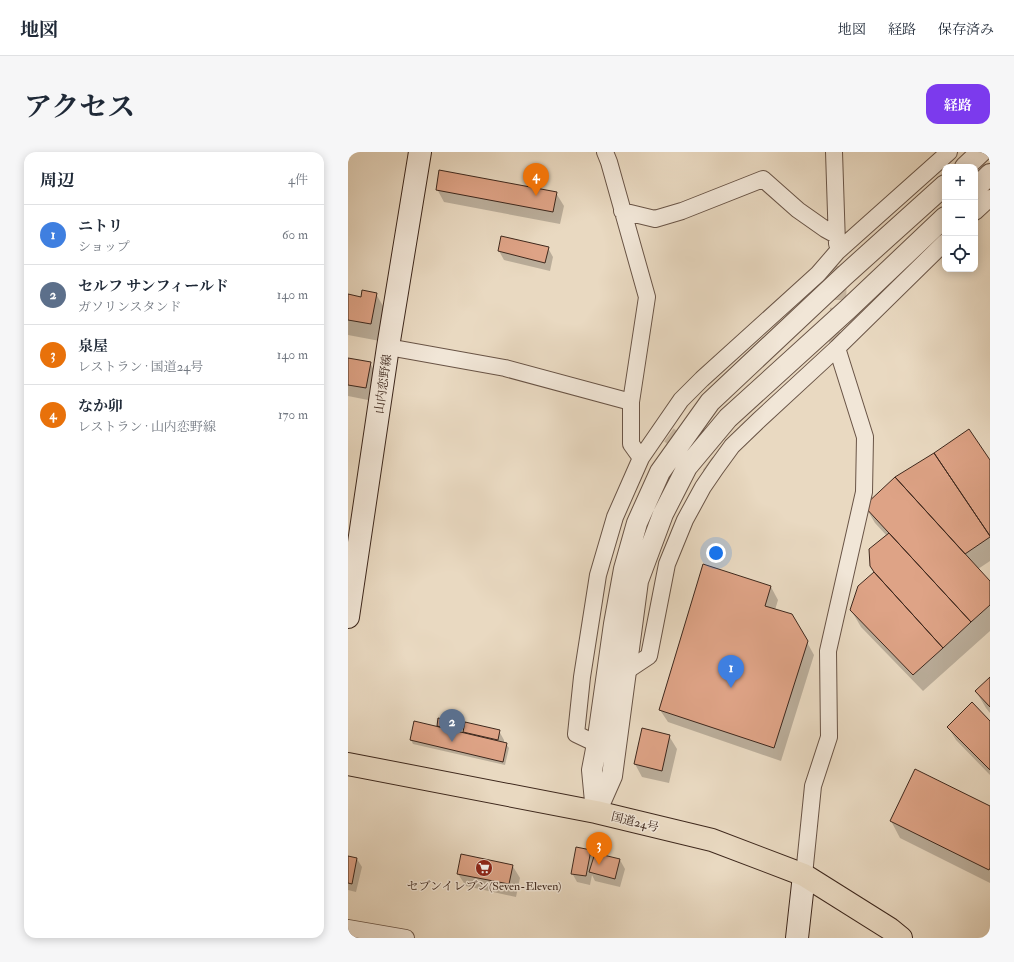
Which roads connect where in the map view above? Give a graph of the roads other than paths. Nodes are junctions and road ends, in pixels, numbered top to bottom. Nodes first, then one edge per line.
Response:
1 (420, 152) edge
2 (605, 152) edge
3 (834, 152) edge
4 (950, 152) edge
5 (982, 152) edge
6 (968, 164) edge
7 (990, 174) edge
8 (978, 186) edge
9 (942, 188) edge
10 (990, 198) edge
11 (978, 209) edge
12 (622, 211) junction
13 (942, 220) edge
14 (836, 235) junction
15 (942, 245) edge
16 (838, 259) junction
17 (388, 347) junction
18 (837, 348) junction
19 (632, 402) junction
20 (641, 458) junction
21 (348, 616) edge
22 (626, 672) junction
23 (597, 744) junction
24 (348, 764) edge
25 (596, 812) junction
26 (804, 875) junction
27 (348, 928) edge
28 (406, 938) edge
29 (797, 938) edge
30 (901, 938) edge

1 - 17 main road, 山内恋野線
2 - 12 street
3 - 14 street
4 - 16 street
5 - 6 street
7 - 8 street
9 - 23 street
10 - 11 street
12 - 14 street
12 - 19 street
13 - 22 street
14 - 16 street
15 - 18 street
16 - 20 street
17 - 19 street
17 - 21 main road, 山内恋野線
18 - 22 street
18 - 26 street
19 - 20 street
20 - 23 street
22 - 25 street
23 - 25 street
24 - 25 highway, 国道24号
25 - 26 highway, 国道24号
26 - 29 main road
26 - 30 highway, 国道24号
27 - 28 street

